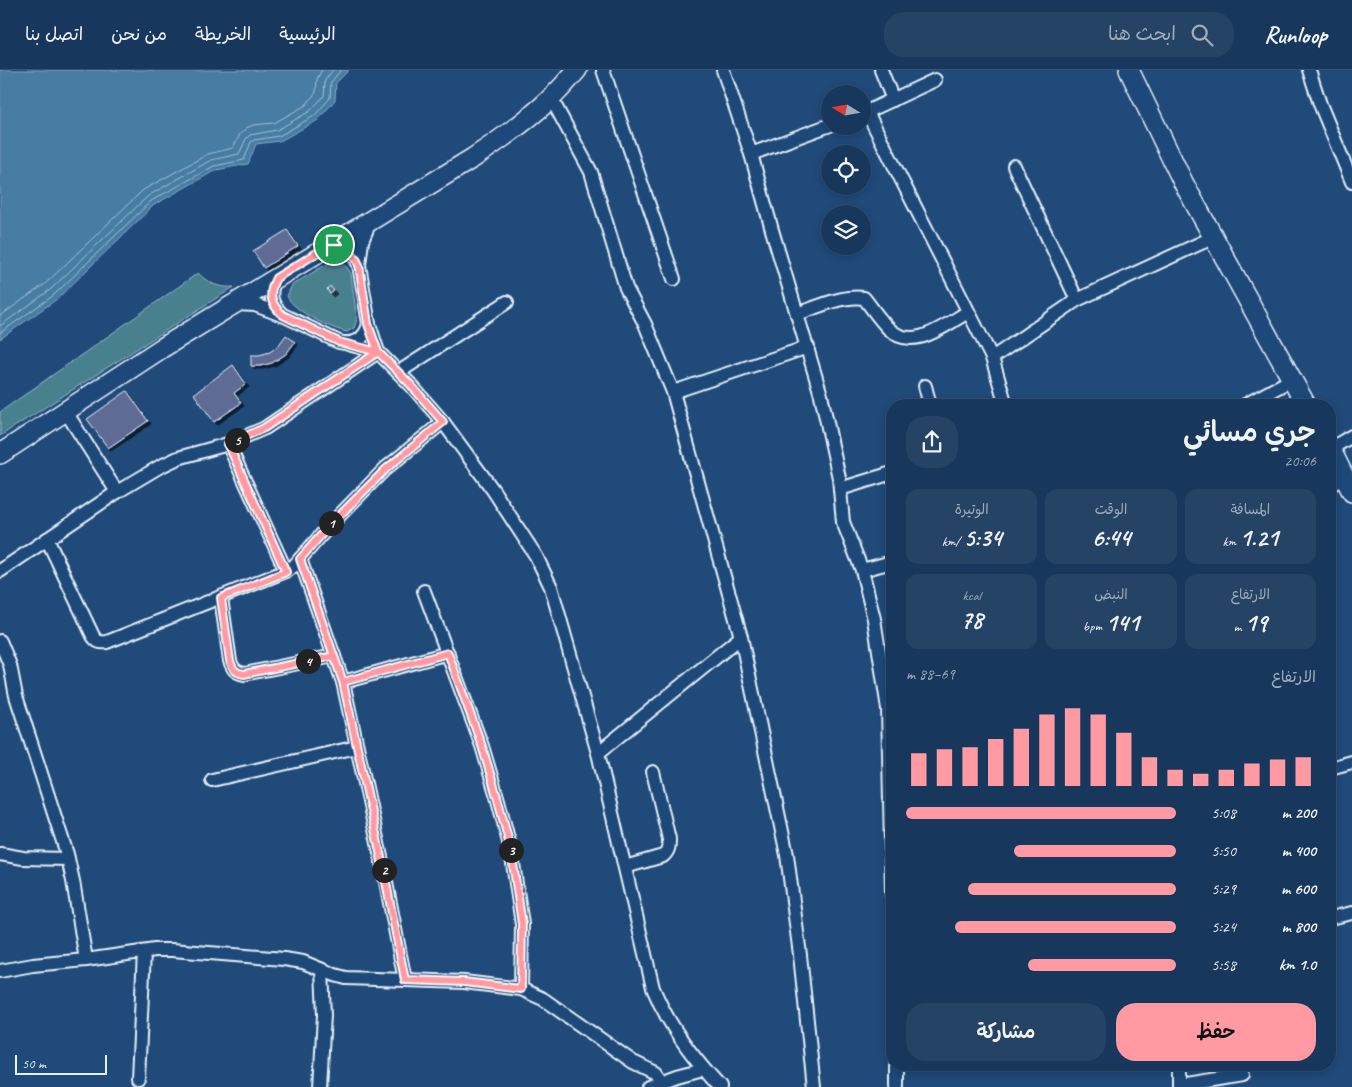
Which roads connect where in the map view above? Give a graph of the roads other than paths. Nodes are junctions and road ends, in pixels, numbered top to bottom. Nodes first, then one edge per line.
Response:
1 (577, 70) edge
2 (603, 70) edge
3 (723, 70) edge
4 (881, 70) edge
5 (1128, 70) edge
6 (1309, 70) edge
7 (935, 80) dead end
8 (551, 98) junction
9 (893, 100) junction
10 (871, 110) edge
11 (871, 125) edge
12 (821, 128) edge
13 (751, 154) junction
14 (1014, 166) dead end
15 (1352, 182) edge
16 (371, 221) junction
17 (1214, 237) junction
18 (328, 246) junction
19 (359, 265) junction
20 (276, 278) junction
21 (674, 279) dead end
22 (1077, 300) junction
23 (507, 302) dead end
24 (234, 304) junction
25 (968, 312) junction
26 (797, 314) junction
27 (283, 315) junction
28 (368, 324) junction
29 (346, 343) junction
30 (808, 347) junction
31 (378, 352) junction
32 (992, 358) junction
33 (398, 372) junction
34 (1291, 380) junction
35 (925, 386) dead end
36 (673, 392) junction
37 (928, 399) edge
38 (1004, 399) edge
39 (1256, 399) edge
40 (1302, 399) edge
41 (66, 412) junction
42 (443, 422) junction
43 (1352, 436) edge
44 (228, 444) junction
45 (1336, 445) edge
46 (0, 454) edge
47 (1336, 466) edge
48 (886, 476) edge
49 (1342, 485) edge
50 (840, 489) junction
51 (117, 492) junction
52 (47, 539) junction
53 (300, 559) junction
54 (886, 564) edge
55 (862, 570) junction
56 (0, 571) edge
57 (286, 572) junction
58 (424, 591) dead end
59 (221, 598) junction
60 (741, 637) junction
61 (0, 641) edge
62 (448, 653) junction
63 (334, 656) junction
64 (886, 656) edge
65 (343, 682) junction
66 (357, 747) junction
67 (598, 753) junction
68 (1352, 762) edge
69 (1336, 766) edge
70 (653, 772) dead end
71 (212, 780) dead end
72 (0, 854) edge
73 (68, 859) junction
74 (625, 867) junction
75 (1352, 913) edge
76 (1336, 917) edge
77 (144, 952) junction
78 (86, 960) junction
79 (322, 970) junction
80 (0, 971) edge
81 (405, 980) junction
82 (521, 989) junction
83 (703, 1069) junction
84 (897, 1071) edge
85 (1179, 1071) edge
86 (1242, 1075) dead end
87 (138, 1078) dead end
88 (661, 1081) junction
89 (1180, 1086) edge
90 (320, 1087) edge
91 (648, 1087) edge
92 (720, 1087) edge
93 (814, 1087) edge
94 (897, 1087) edge

1 - 8 street
2 - 21 street
3 - 13 street
4 - 9 street
5 - 17 street
6 - 15 street
7 - 9 street
8 - 16 street
8 - 36 street
9 - 10 street
11 - 25 street
12 - 13 street
13 - 26 street
14 - 22 street
16 - 18 street
16 - 19 street
17 - 22 street
17 - 34 street
18 - 19 street
18 - 20 street
19 - 28 street
20 - 24 street
20 - 27 street
22 - 32 street
23 - 33 street
24 - 27 street
24 - 41 street
25 - 26 street
25 - 32 street
26 - 30 street
27 - 29 street
28 - 29 street
28 - 31 street
29 - 31 street
30 - 36 street
30 - 50 street
31 - 33 street
31 - 44 street
32 - 38 street
33 - 42 street
34 - 39 street
34 - 40 street
35 - 37 street
36 - 60 street
41 - 46 street
41 - 51 street
42 - 53 street
42 - 67 street
43 - 45 street
44 - 51 street
44 - 57 street
47 - 49 street
48 - 50 street
50 - 55 street
51 - 52 street
52 - 56 street
52 - 59 street
53 - 57 street
53 - 63 street
54 - 55 street
55 - 64 street
57 - 59 street
58 - 62 street
59 - 63 street
60 - 67 street
60 - 93 street
61 - 73 street
62 - 65 street
62 - 82 street
63 - 65 street
65 - 66 street
66 - 71 street
66 - 81 street
67 - 74 street
68 - 69 street
70 - 74 street
72 - 73 street
73 - 78 street
74 - 83 street
75 - 76 street
77 - 78 street
77 - 79 street
77 - 87 street
78 - 80 street
79 - 81 street
79 - 90 street
81 - 82 street
82 - 88 street
83 - 88 street
83 - 92 street
84 - 94 street
85 - 89 street
86 - 89 street
88 - 91 street

